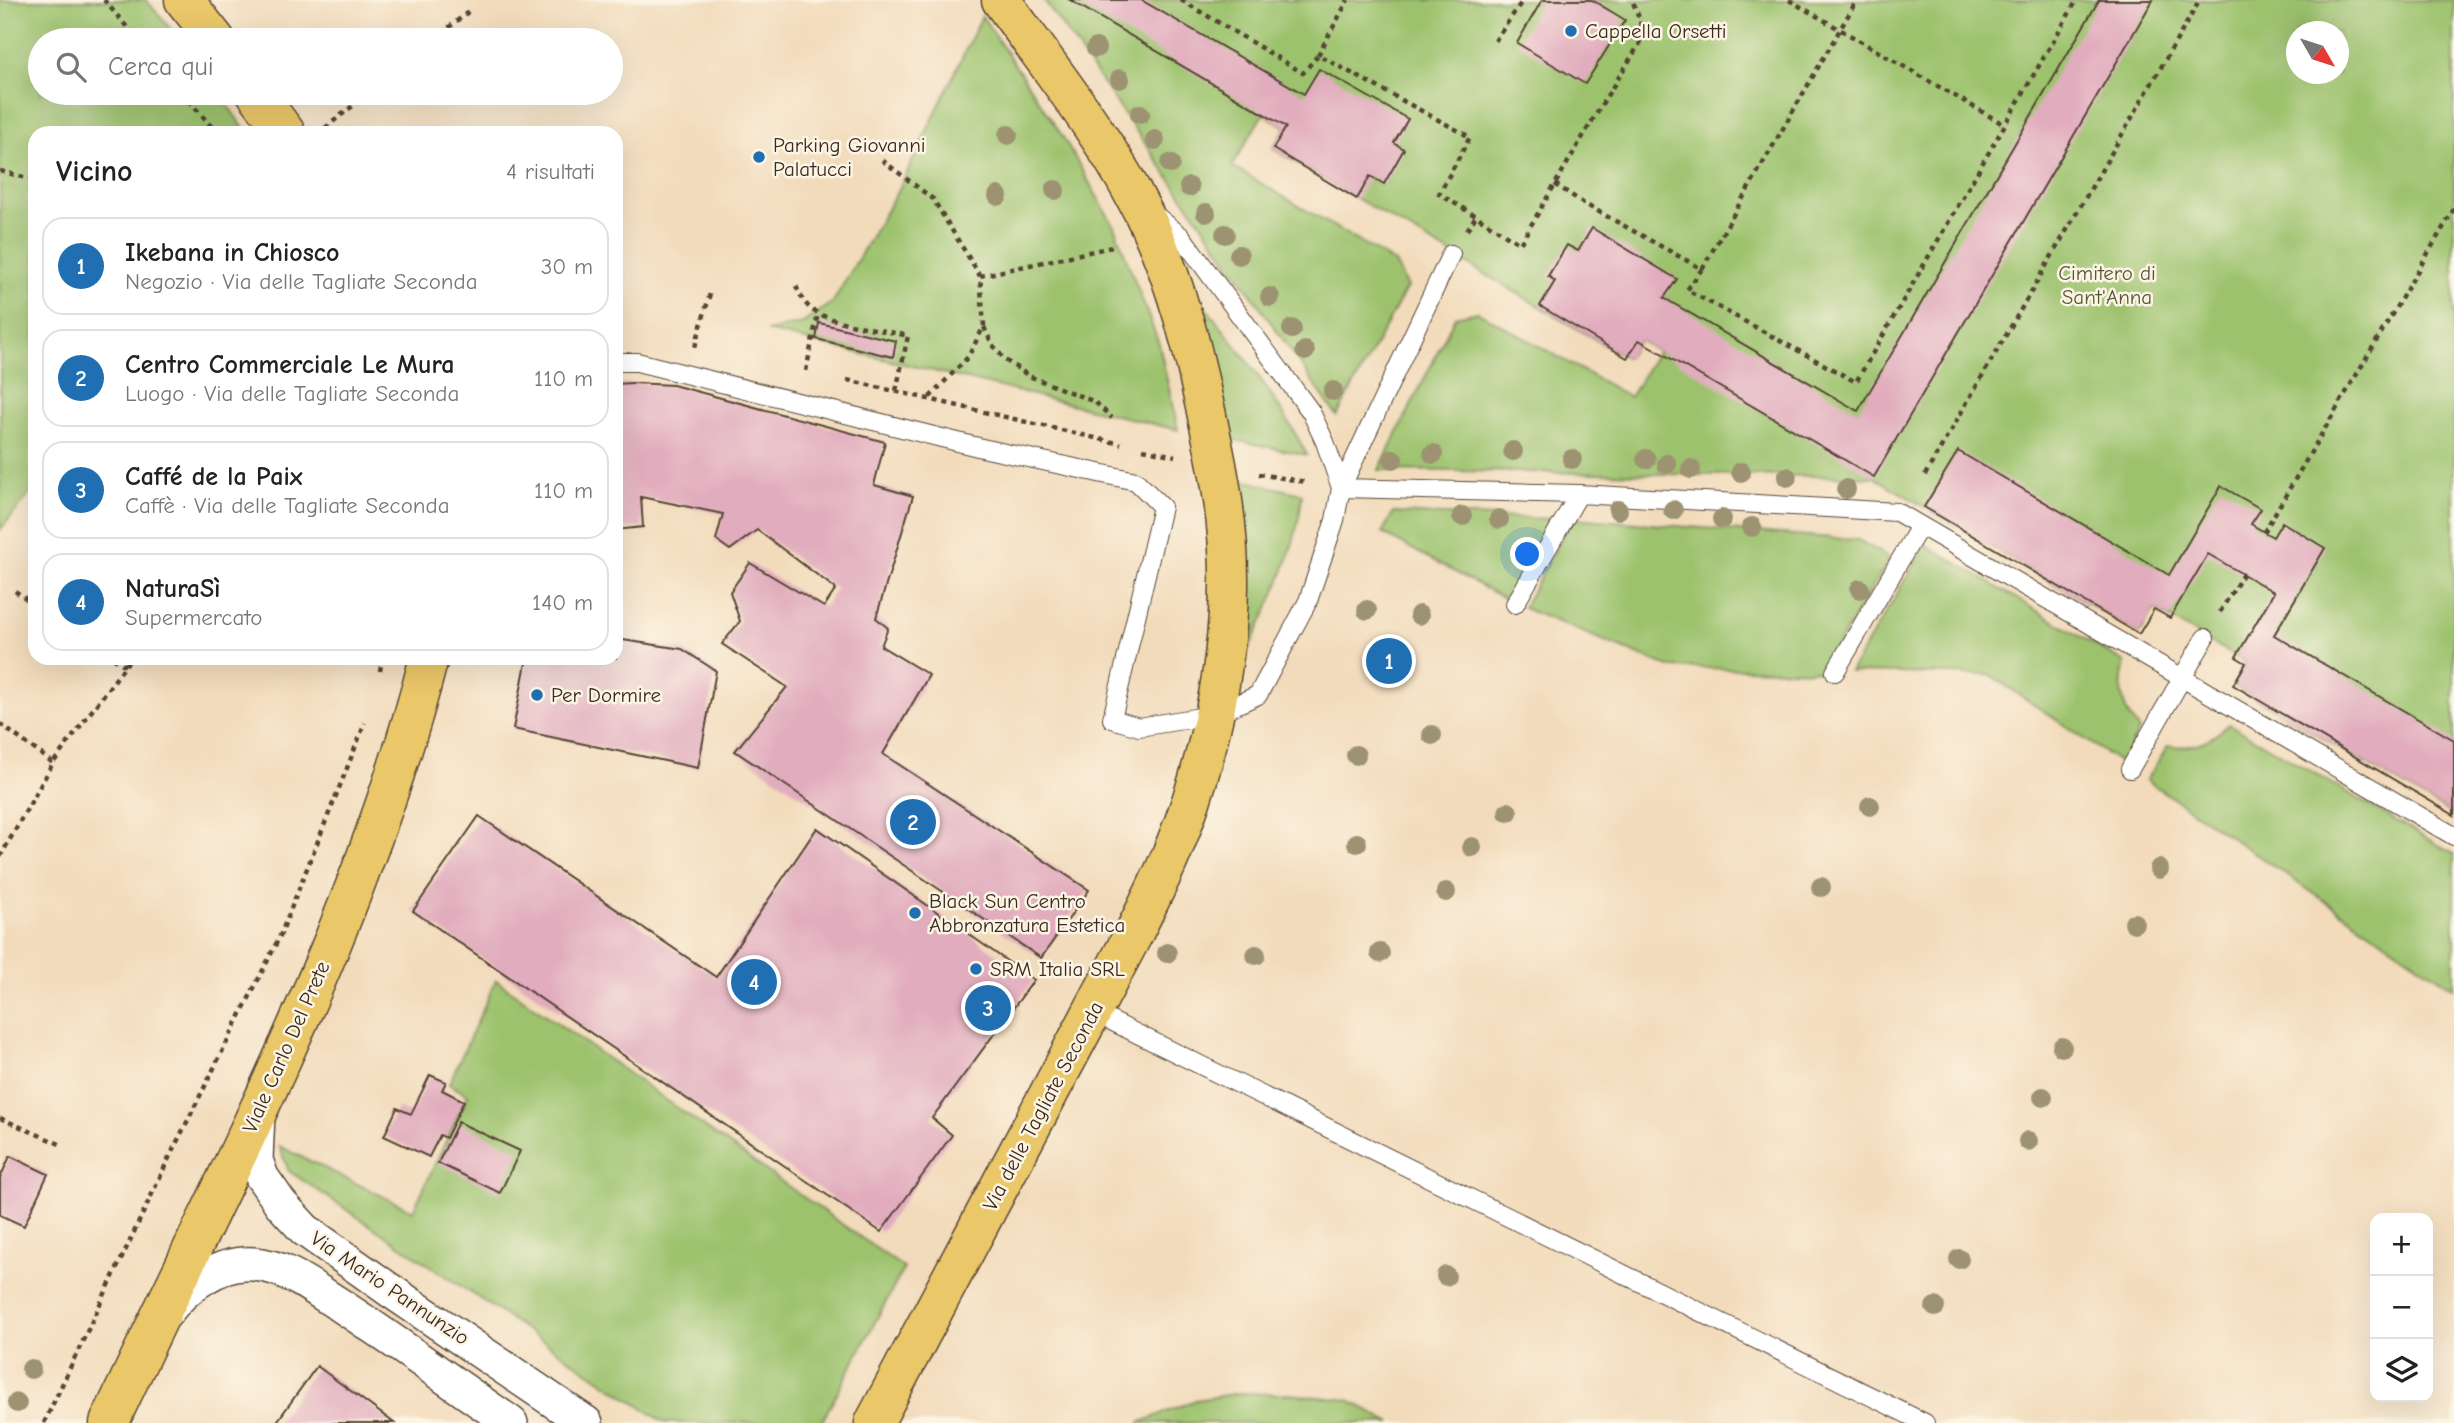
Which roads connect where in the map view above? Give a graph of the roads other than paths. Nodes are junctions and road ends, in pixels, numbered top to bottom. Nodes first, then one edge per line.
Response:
1 (184, 0) edge
2 (1001, 0) edge
3 (206, 28) edge
4 (265, 105) edge
5 (281, 126) edge
6 (1137, 199) junction
7 (1451, 254) road end
8 (623, 362) edge
9 (1341, 488) junction
10 (1579, 494) junction
11 (1920, 526) junction
12 (1515, 604) dead end
13 (2205, 638) road end
14 (427, 665) edge
15 (1835, 671) dead end
16 (2181, 677) junction
17 (1213, 715) junction
18 (2130, 769) dead end
19 (2454, 835) edge
20 (1093, 1012) junction
21 (258, 1112) junction
22 (153, 1330) junction
23 (109, 1423) edge
24 (511, 1423) edge
25 (586, 1423) edge
26 (874, 1423) edge
27 (1925, 1423) edge

1 - 3 main road
2 - 6 main road, Via delle Tagliate Seconda
4 - 5 main road
6 - 9 lane
6 - 17 main road, Via delle Tagliate Seconda
7 - 9 lane
8 - 17 lane
9 - 10 lane
9 - 17 lane
10 - 11 lane
10 - 12 lane
11 - 15 lane
11 - 16 lane
13 - 16 lane
14 - 21 main road, Viale Carlo Del Prete
16 - 18 lane
16 - 19 lane
17 - 20 main road, Via delle Tagliate Seconda
20 - 26 main road, Via delle Tagliate Seconda
20 - 27 lane
21 - 22 main road, Viale Carlo Del Prete
21 - 25 street, Via Mario Pannunzio
22 - 23 main road, Viale Carlo Del Prete
22 - 24 street, Via Mario Pannunzio

